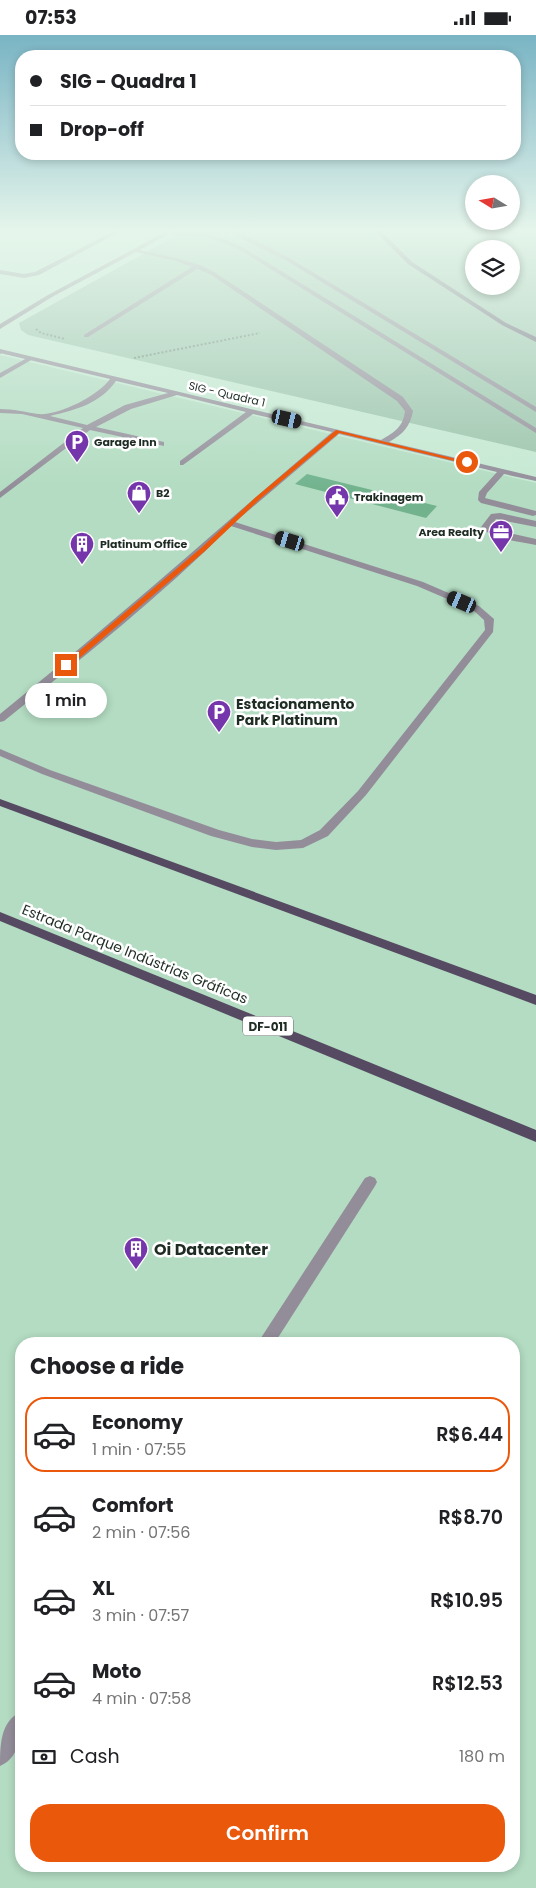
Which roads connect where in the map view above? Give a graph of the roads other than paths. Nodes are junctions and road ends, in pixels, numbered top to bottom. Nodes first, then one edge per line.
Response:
1 (17, 316) edge
2 (117, 316) edge
3 (277, 316) edge
4 (351, 316) edge
5 (382, 316) edge
6 (492, 316) edge
7 (0, 327) edge
8 (86, 336) dead end
9 (536, 340) edge
10 (0, 351) edge
11 (30, 359) junction
12 (0, 377) edge
13 (114, 379) junction
14 (176, 393) junction
15 (536, 410) edge
16 (0, 411) edge
17 (252, 411) junction
18 (39, 416) junction
19 (88, 427) junction
20 (338, 431) junction
21 (536, 431) edge
22 (384, 442) junction
23 (161, 444) dead end
24 (183, 463) dead end
25 (502, 471) junction
26 (536, 479) edge
27 (0, 496) edge
28 (533, 513) dead end
29 (229, 523) junction
30 (536, 524) edge
31 (536, 542) edge
32 (0, 719) edge
33 (0, 753) edge
34 (0, 802) edge
35 (0, 916) edge
36 (536, 1000) edge
37 (536, 1136) edge
38 (370, 1182) dead end
39 (270, 1337) edge
40 (15, 1732) edge
41 (0, 1756) edge

1 - 7 street
2 - 8 street
3 - 22 street
4 - 21 street
5 - 15 street
6 - 9 main road
10 - 11 street, SIG - Quadra 1
11 - 12 street
11 - 13 street, SIG - Quadra 1
13 - 14 street, SIG - Quadra 1
13 - 18 street
14 - 17 street, SIG - Quadra 1
14 - 19 street
16 - 18 street
17 - 20 street, SIG - Quadra 1
17 - 24 street
18 - 19 street
19 - 23 street
19 - 27 street
20 - 22 street, SIG - Quadra 1
20 - 29 street
22 - 25 street, SIG - Quadra 1
25 - 26 street, SIG - Quadra 1
25 - 28 street
29 - 32 street
29 - 33 street
30 - 31 street
34 - 36 main road
35 - 37 main road, Estrada Parque Indústrias Gráficas / DF-011
38 - 39 street
40 - 41 street

